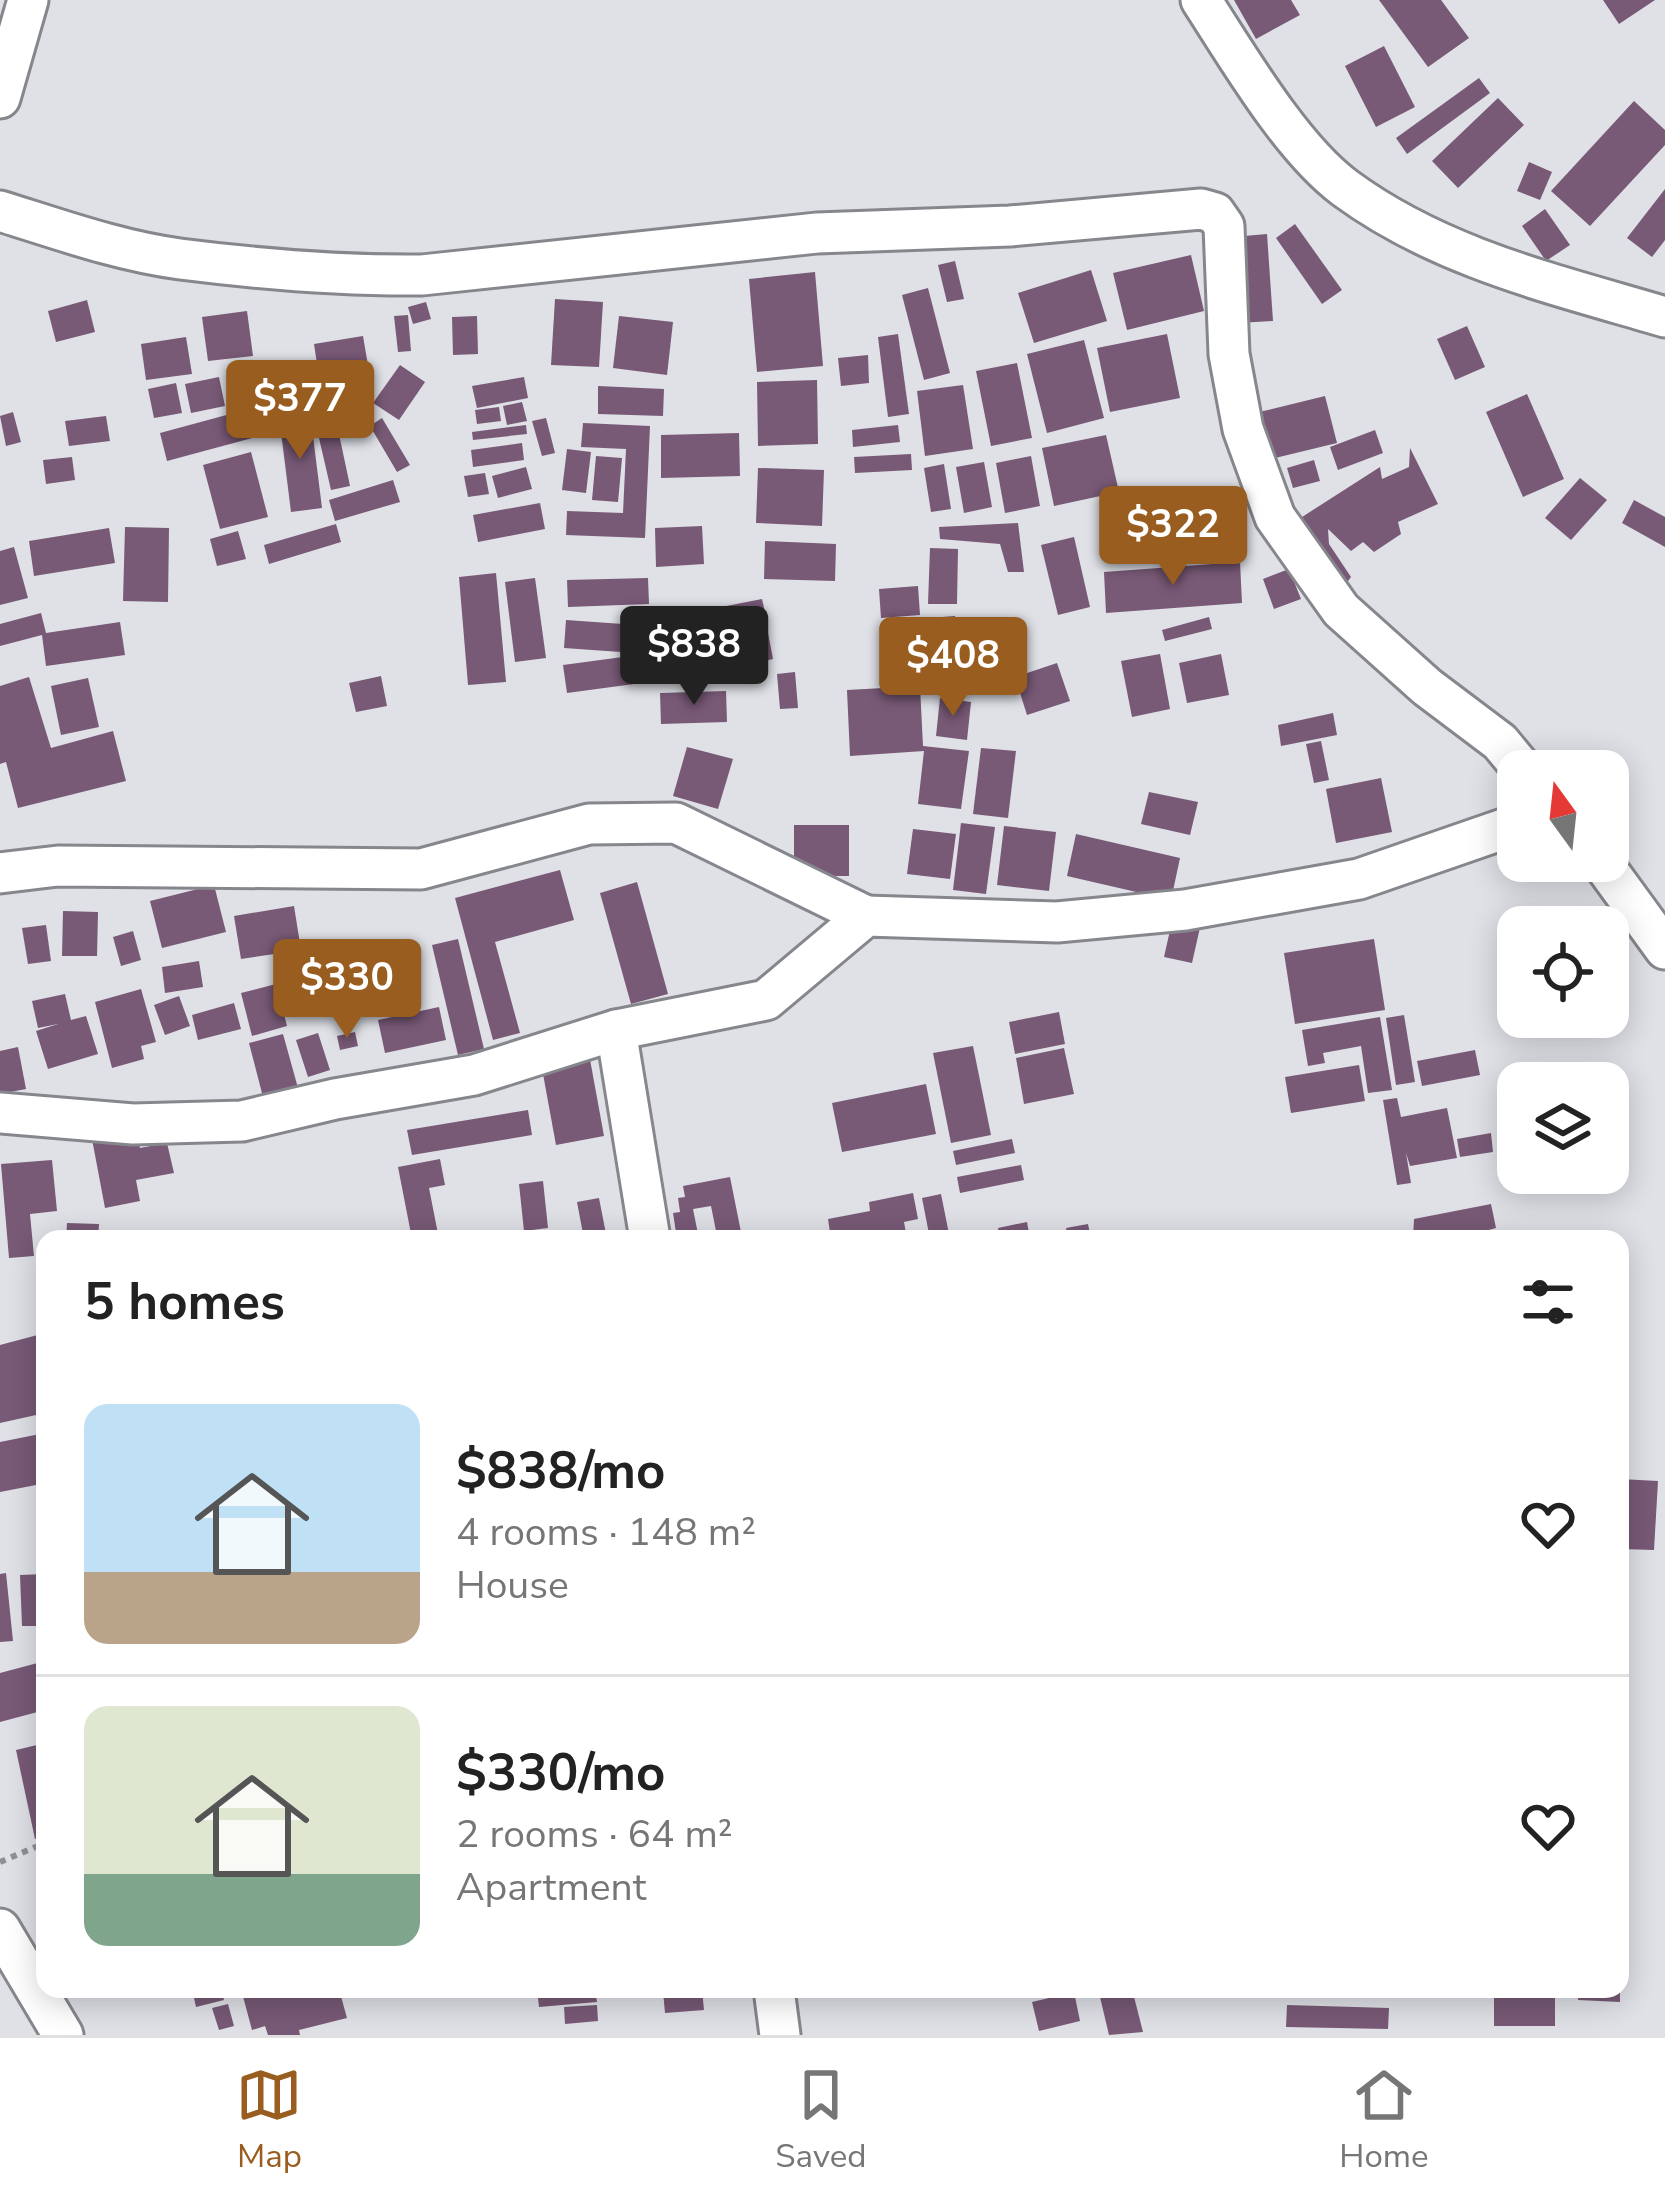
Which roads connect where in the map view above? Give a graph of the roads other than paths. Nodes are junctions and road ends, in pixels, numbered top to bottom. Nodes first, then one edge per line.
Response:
1 (28, 0) edge
2 (1201, 0) edge
3 (0, 98) edge
4 (0, 211) edge
5 (1665, 317) edge
6 (1507, 750) edge
7 (1497, 831) edge
8 (0, 873) edge
9 (1616, 882) edge
10 (866, 916) junction
11 (1665, 949) edge
12 (616, 1030) junction
13 (0, 1113) edge
14 (649, 1230) edge
15 (0, 1929) edge
16 (36, 1990) edge
17 (41, 1998) edge
18 (775, 1998) edge
19 (63, 2035) edge
20 (781, 2035) edge

1 - 3 street
2 - 5 street
4 - 6 street
7 - 10 street
8 - 10 street
9 - 11 street
10 - 12 street
12 - 13 street
12 - 14 street
15 - 16 street
17 - 19 street
18 - 20 street

